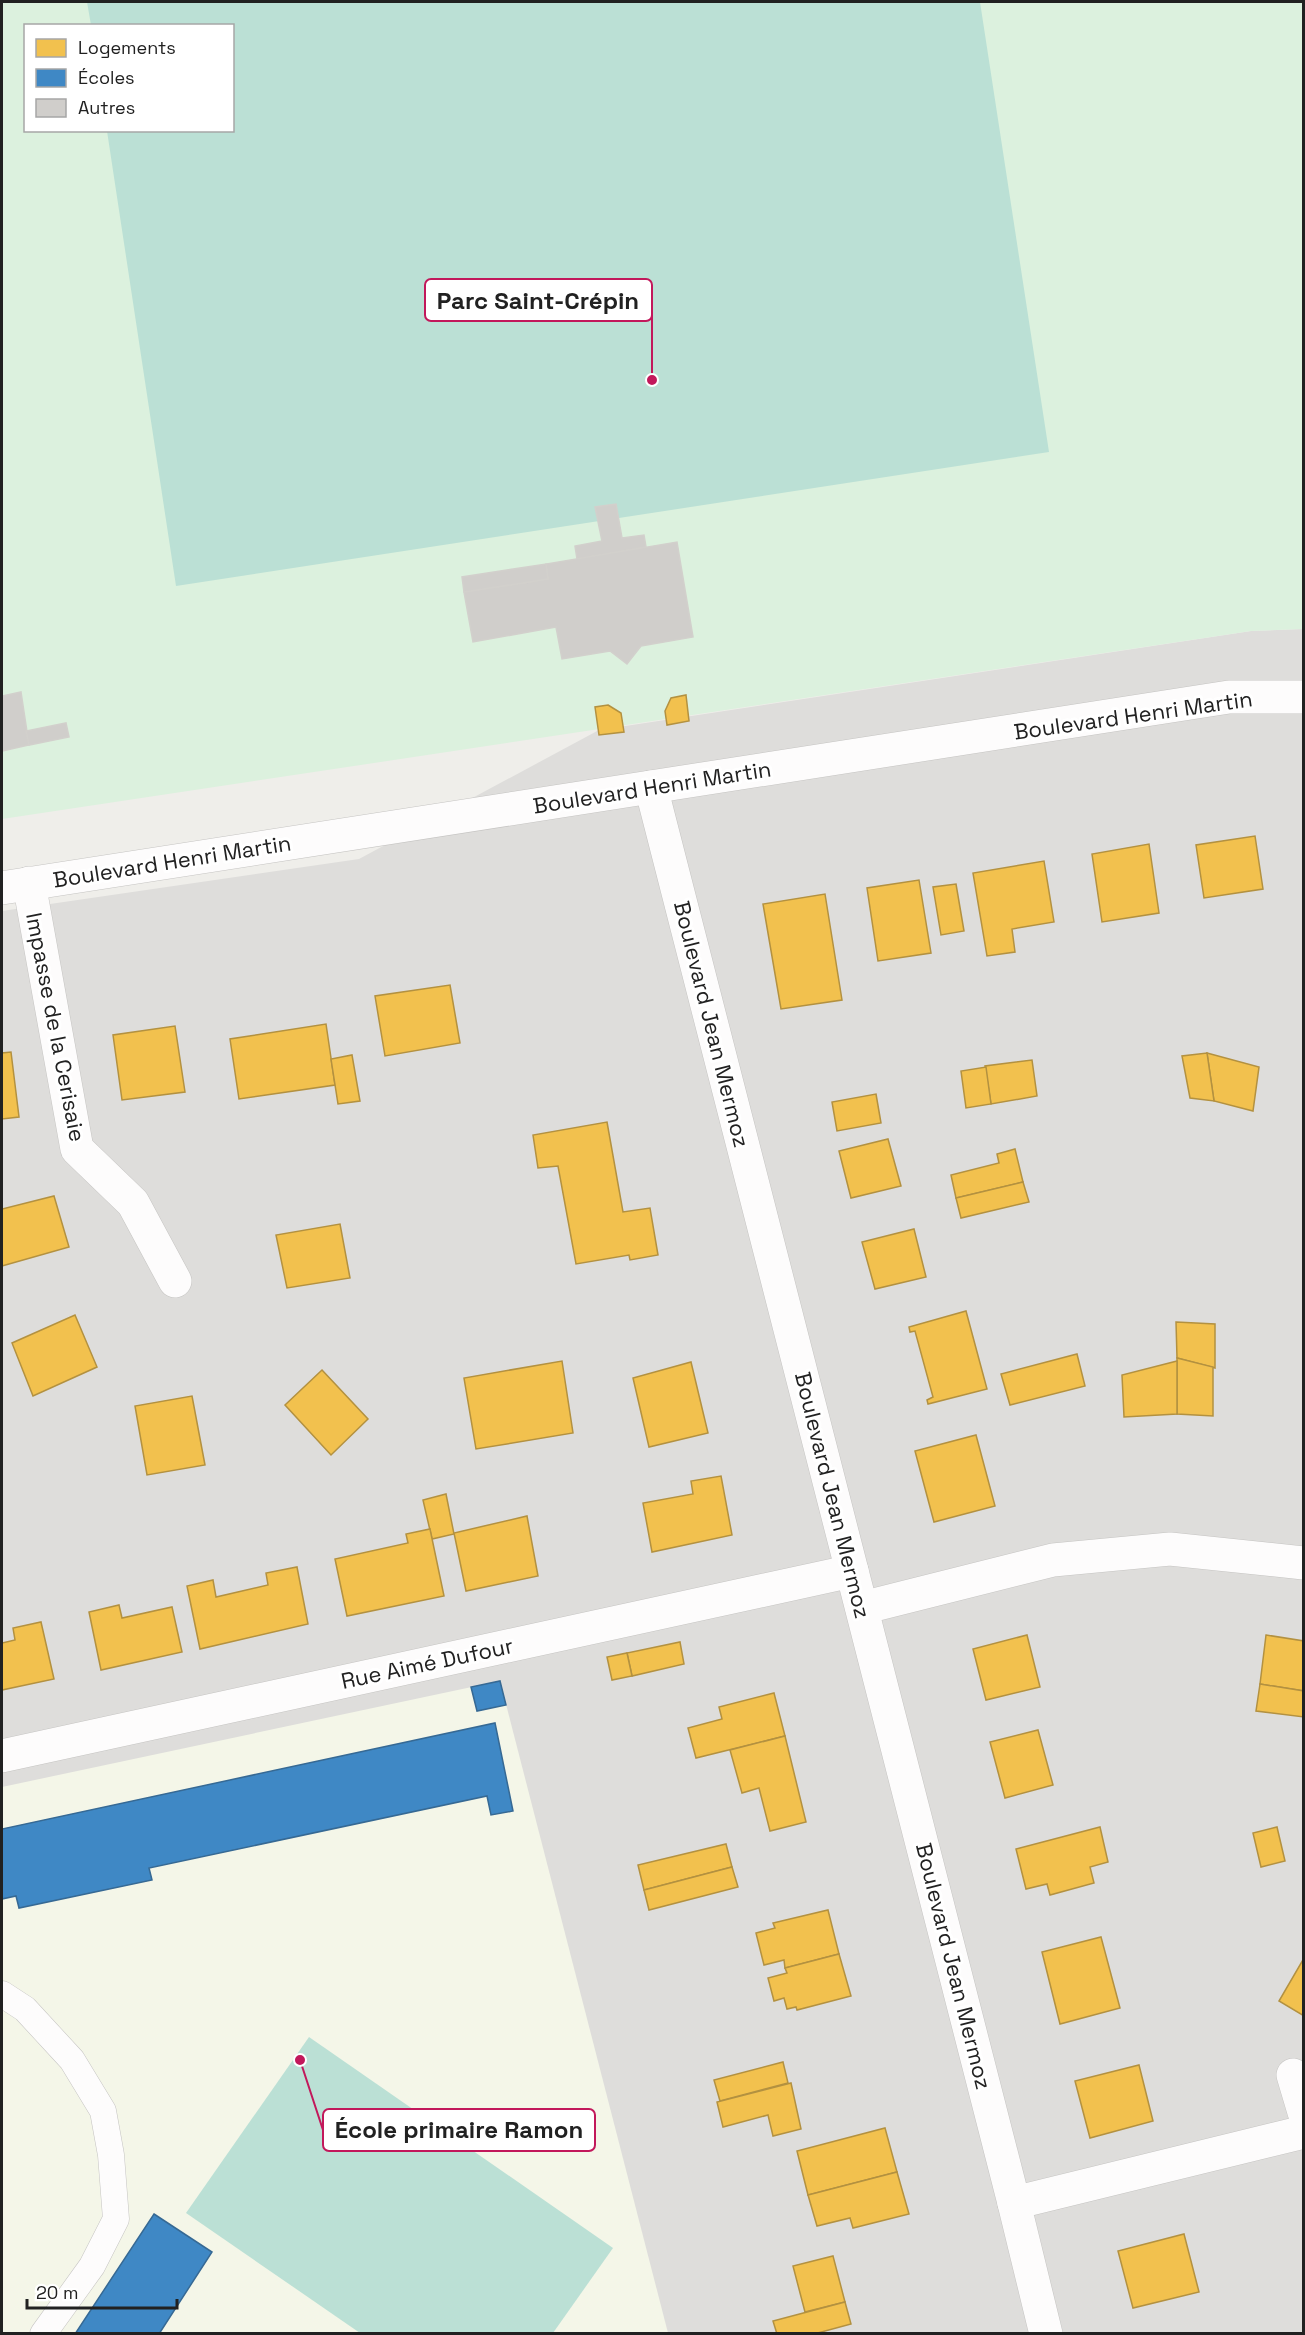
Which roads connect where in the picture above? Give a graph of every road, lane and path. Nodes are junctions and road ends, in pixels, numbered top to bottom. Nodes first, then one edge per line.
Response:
1 (1304, 697) edge
2 (651, 787) junction
3 (15, 886) edge
4 (175, 1281) dead end
5 (1304, 1563) edge
6 (852, 1571) junction
7 (862, 1608) junction
8 (2, 1756) edge
9 (2, 1994) edge
10 (1293, 2075) dead end
11 (1304, 2112) edge
12 (1304, 2132) edge
13 (1014, 2203) junction
14 (43, 2334) edge
15 (1046, 2334) edge

1 - 2 street, Boulevard Henri Martin
2 - 3 street, Boulevard Henri Martin
2 - 6 street, Boulevard Jean Mermoz
3 - 4 street, Impasse de la Cerisaie
5 - 7 street
6 - 7 street, Boulevard Jean Mermoz
6 - 8 street, Rue Aimé Dufour
7 - 13 street, Boulevard Jean Mermoz
9 - 14 lane
10 - 11 street
12 - 13 street
13 - 15 street, Boulevard Jean Mermoz

